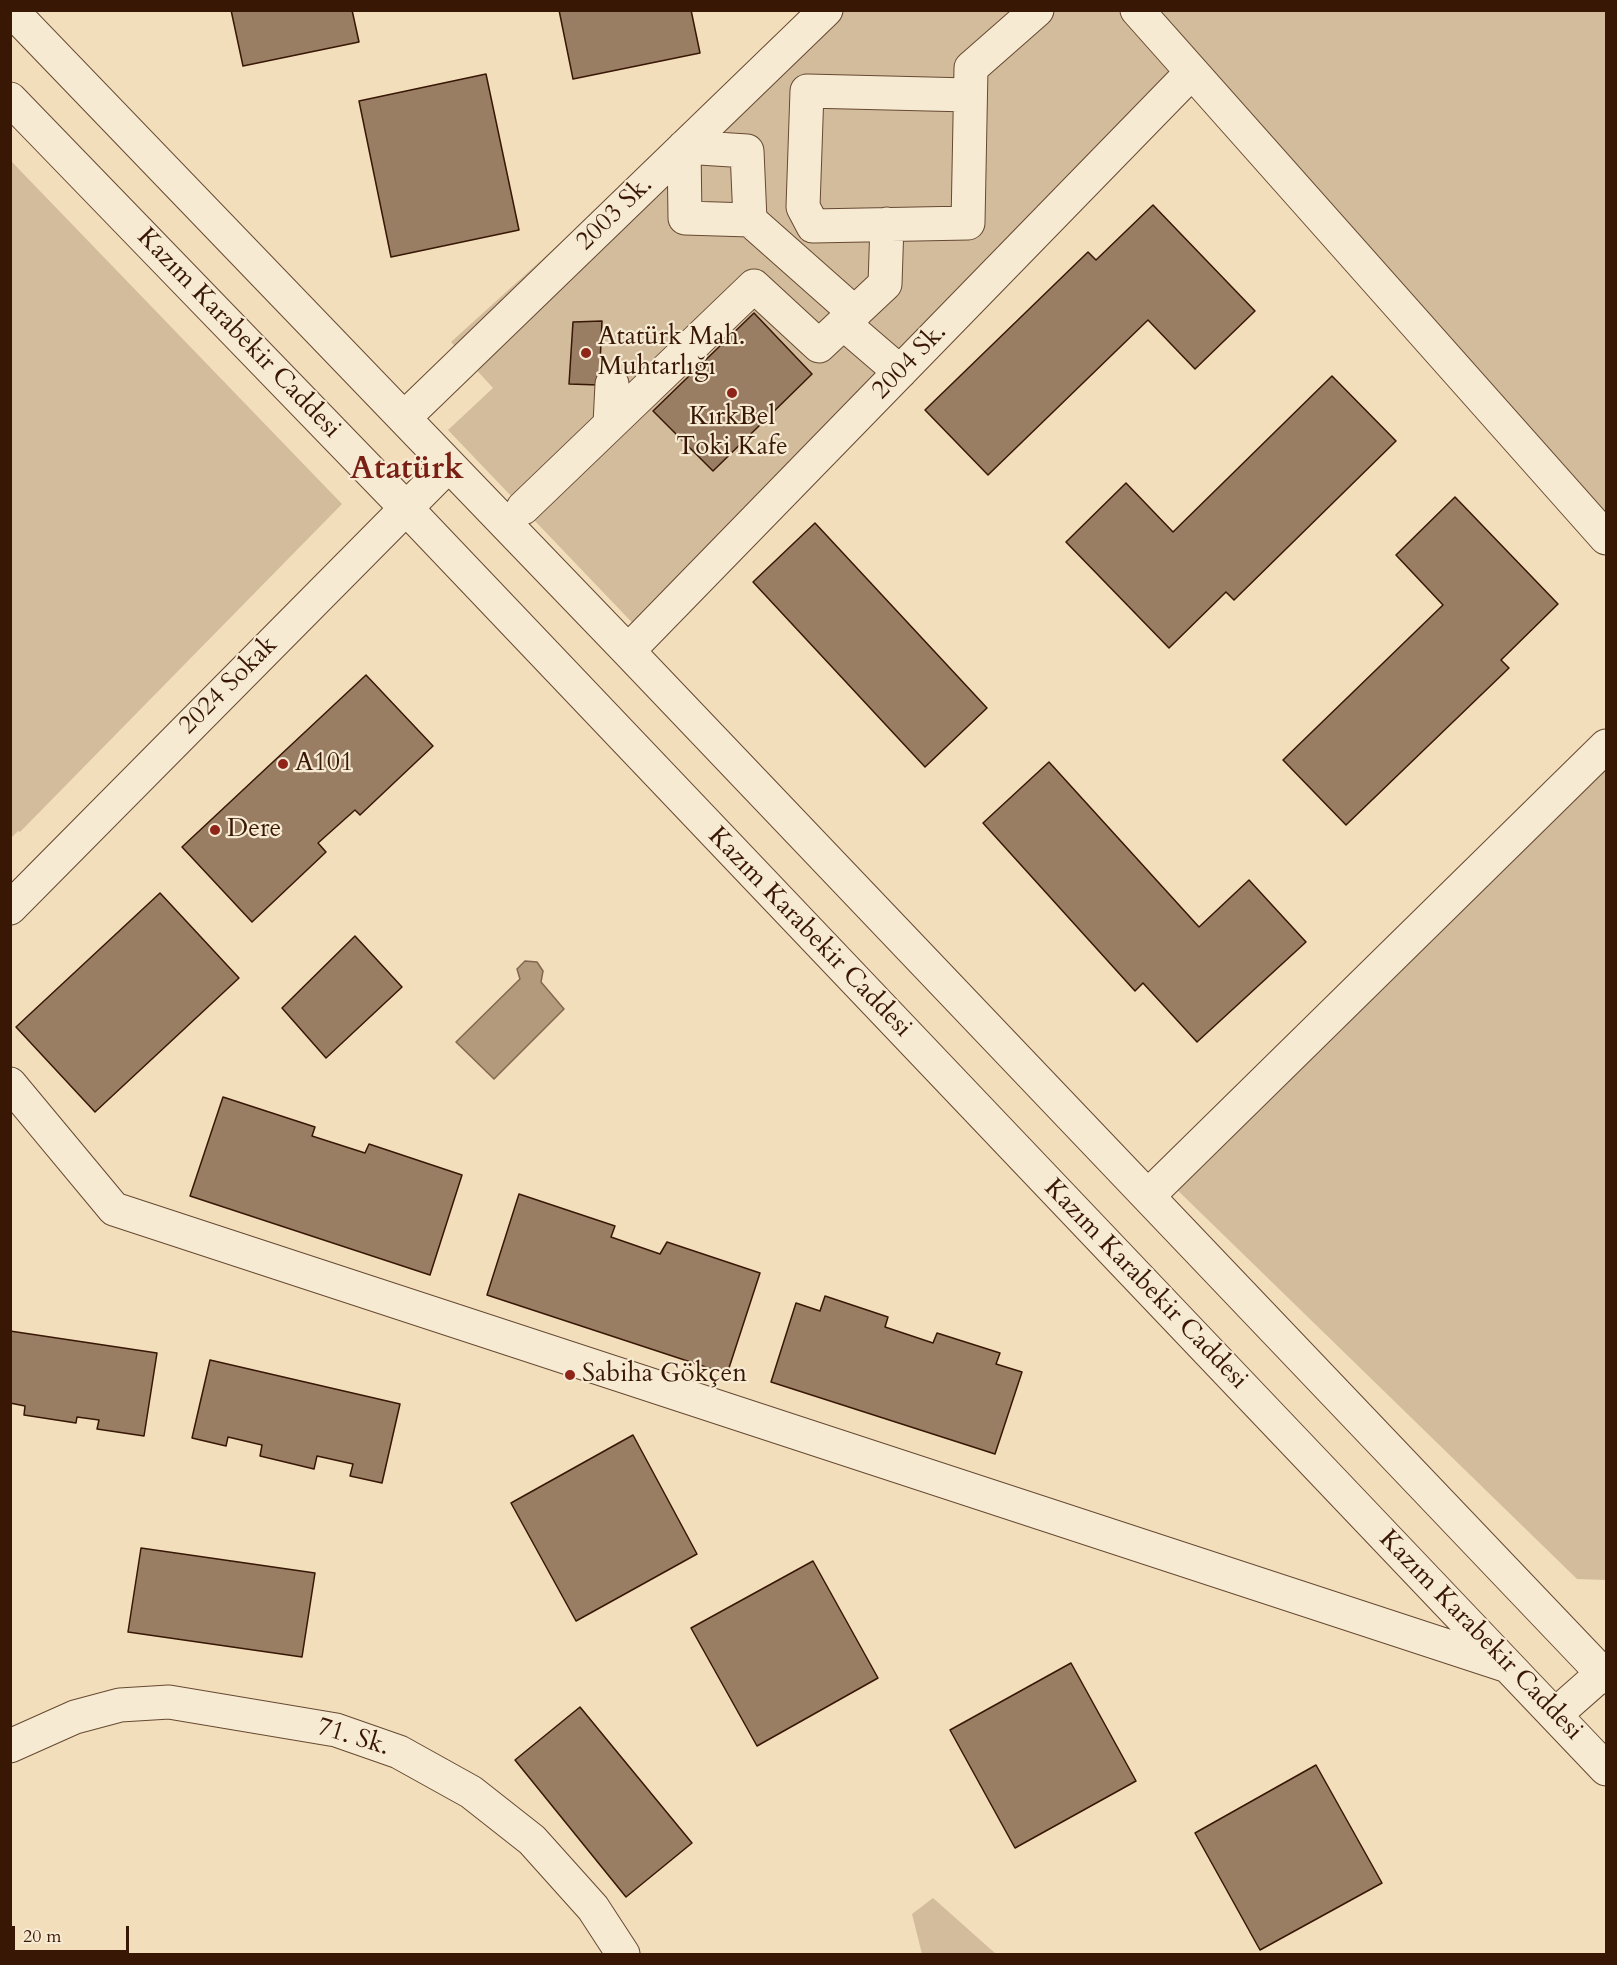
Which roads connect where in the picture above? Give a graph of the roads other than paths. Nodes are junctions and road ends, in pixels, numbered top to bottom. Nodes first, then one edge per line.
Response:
1 (11, 10) edge
2 (826, 10) edge
3 (1037, 10) edge
4 (1137, 10) edge
5 (1191, 73) junction
6 (969, 95) junction
7 (10, 99) edge
8 (684, 147) junction
9 (750, 220) junction
10 (888, 224) junction
11 (849, 318) junction
12 (900, 372) junction
13 (612, 384) dead end
14 (404, 418) junction
15 (610, 424) junction
16 (449, 465) junction
17 (405, 507) junction
18 (523, 507) dead end
19 (1606, 538) edge
20 (628, 651) junction
21 (1606, 746) edge
22 (10, 908) edge
23 (10, 1084) edge
24 (1148, 1196) junction
25 (1510, 1667) junction
26 (1605, 1673) edge
27 (1555, 1715) junction
28 (10, 1746) edge
29 (1606, 1769) edge
30 (623, 1954) edge

1 - 14 street
2 - 8 street, 2003 Sk.
3 - 6 street
4 - 5 street
5 - 12 street, 2004 Sk.
5 - 19 street
6 - 10 street
6 - 10 street
7 - 17 street, Kazım Karabekir Caddesi
8 - 9 street
8 - 9 street
8 - 14 street, 2003 Sk.
9 - 11 street
10 - 11 street
11 - 12 street
11 - 15 street
12 - 20 street, 2004 Sk.
13 - 15 street
14 - 16 street
15 - 18 street
16 - 17 street, 2024 Sokak
16 - 20 street
17 - 22 street, 2024 Sokak
17 - 25 street, Kazım Karabekir Caddesi
20 - 24 street
21 - 24 street
23 - 25 street
24 - 26 street
25 - 27 street, Kazım Karabekir Caddesi
26 - 27 street
27 - 29 street, Kazım Karabekir Caddesi
28 - 30 street, 71. Sk.

